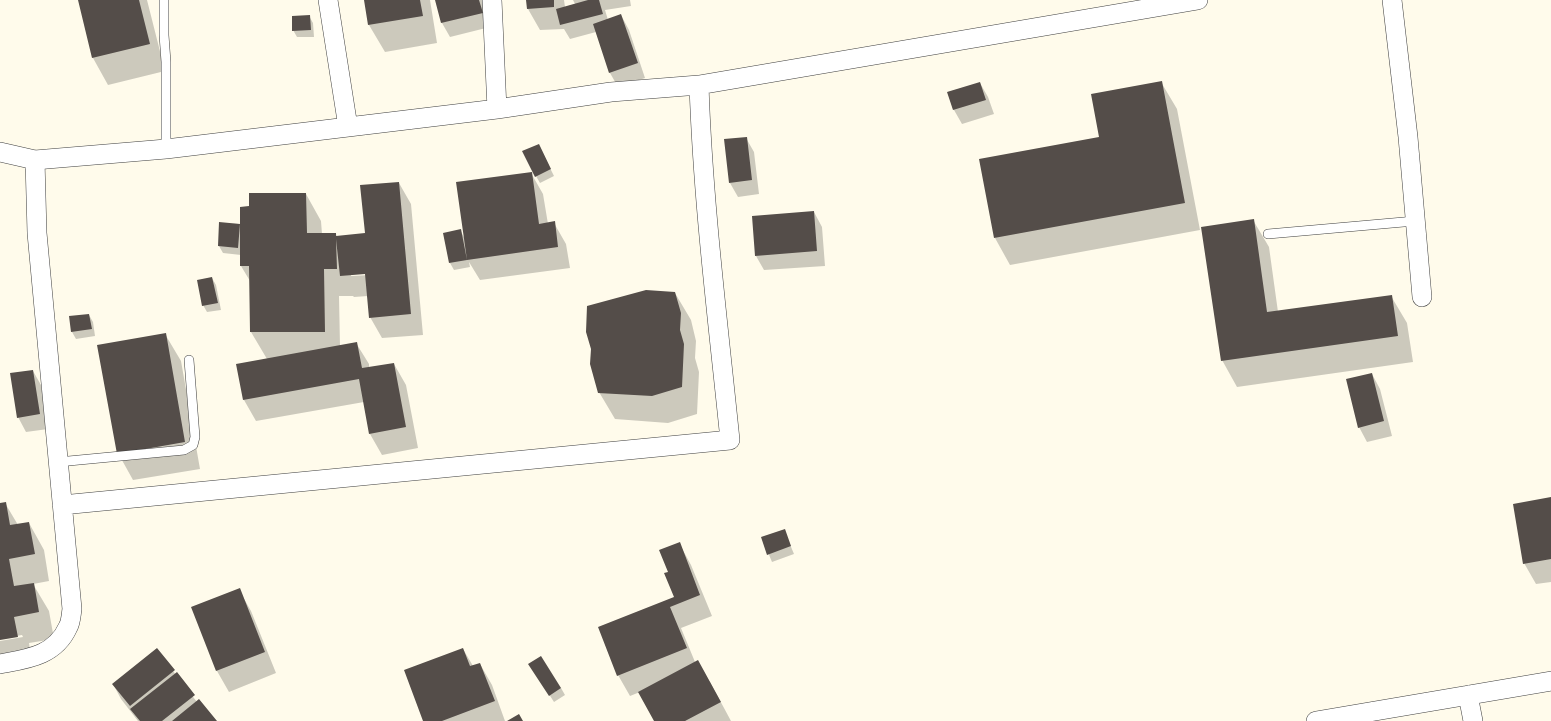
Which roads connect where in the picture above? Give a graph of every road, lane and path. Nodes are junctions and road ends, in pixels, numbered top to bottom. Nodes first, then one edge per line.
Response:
1 (164, 0) edge
2 (328, 0) edge
3 (492, 0) edge
4 (1198, 0) edge
5 (1392, 0) edge
6 (699, 85) junction
7 (497, 109) junction
8 (348, 127) junction
9 (166, 149) junction
10 (0, 152) edge
11 (35, 160) junction
12 (1415, 221) junction
13 (1268, 234) dead end
14 (1422, 297) dead end
15 (189, 360) dead end
16 (58, 462) junction
17 (62, 505) junction
18 (0, 664) edge
19 (1551, 680) edge
20 (1468, 695) junction
21 (1316, 721) edge
22 (1473, 721) edge

1 - 9 lane
2 - 8 street
3 - 7 street
4 - 6 street
5 - 12 street
6 - 7 street
6 - 17 street
7 - 8 street
8 - 9 street
9 - 11 street
10 - 11 street
11 - 16 street
12 - 13 lane
12 - 14 street
15 - 16 lane
16 - 17 street
17 - 18 street
19 - 20 street
20 - 21 street
20 - 22 street

